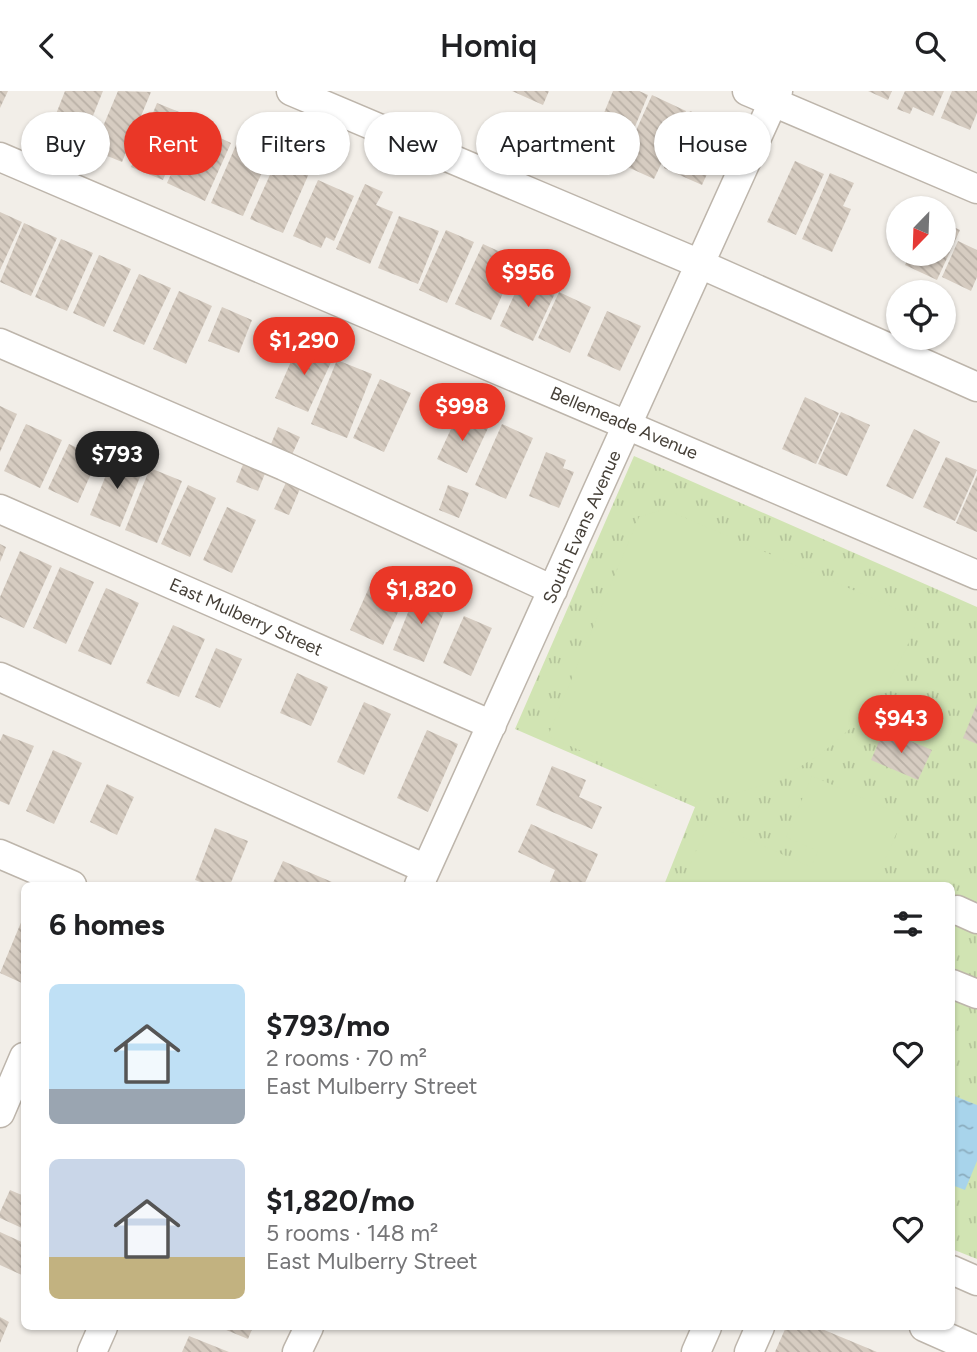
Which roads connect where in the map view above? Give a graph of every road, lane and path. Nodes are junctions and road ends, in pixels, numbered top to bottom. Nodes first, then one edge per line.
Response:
1 (290, 91) edge
2 (747, 91) edge
3 (775, 97) edge
4 (0, 157) edge
5 (977, 189) edge
6 (700, 264) junction
7 (0, 343) edge
8 (977, 387) edge
9 (628, 425) junction
10 (0, 509) edge
11 (977, 575) edge
12 (553, 590) junction
13 (0, 677) edge
14 (492, 725) junction
15 (0, 854) edge
16 (423, 877) edge
17 (65, 882) edge
18 (955, 910) edge
19 (977, 919) edge
20 (955, 985) edge
21 (977, 994) edge
22 (21, 1064) edge
23 (8, 1097) edge
24 (955, 1272) edge
25 (977, 1281) edge
26 (102, 1330) edge
27 (308, 1330) edge
28 (759, 1330) edge
29 (931, 1330) edge
30 (976, 1350) edge
31 (92, 1352) edge
32 (297, 1352) edge
33 (749, 1352) edge

1 - 6 street
2 - 3 street
3 - 5 street
3 - 6 street, South Evans Avenue
4 - 9 street, Bellemeade Avenue
6 - 8 street
6 - 9 street, South Evans Avenue
7 - 12 street
9 - 11 street, Bellemeade Avenue
9 - 12 street, South Evans Avenue
10 - 14 street, East Mulberry Street
12 - 14 street, South Evans Avenue
13 - 16 street
14 - 16 street, South Evans Avenue
15 - 17 street
18 - 19 street
20 - 21 street
22 - 23 street
24 - 25 street
26 - 31 street
27 - 32 street
28 - 33 street
29 - 30 street

